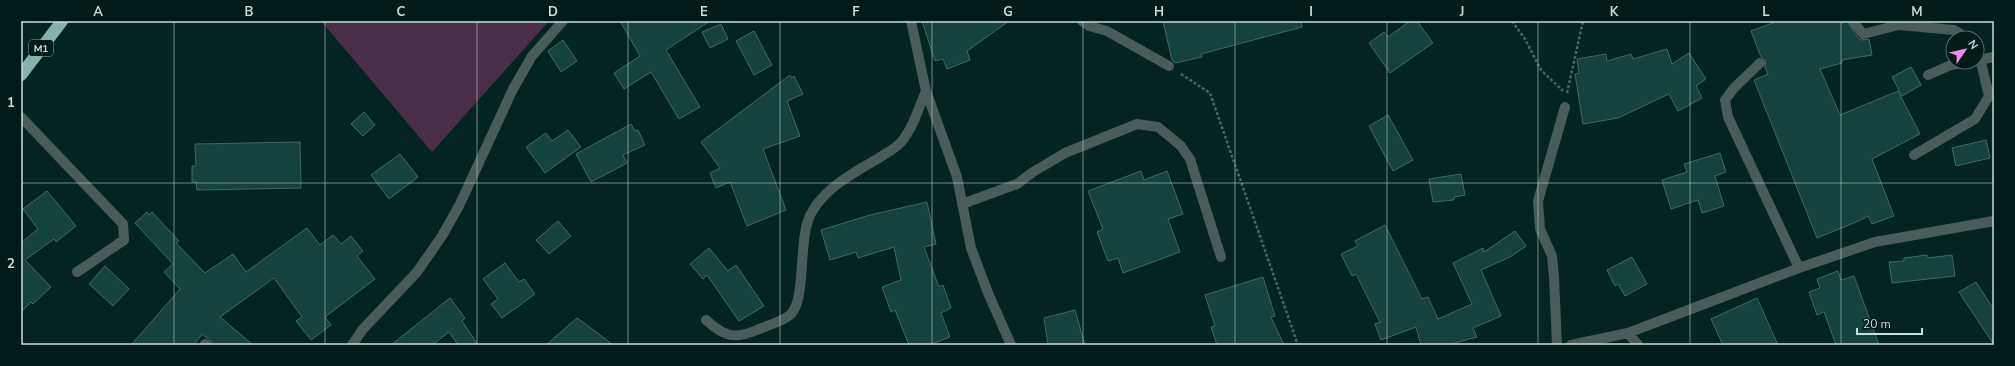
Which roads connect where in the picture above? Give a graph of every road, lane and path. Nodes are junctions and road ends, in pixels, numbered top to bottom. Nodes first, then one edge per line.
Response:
1 (62, 21) edge
2 (563, 21) edge
3 (911, 21) edge
4 (1082, 21) edge
5 (1512, 21) edge
6 (1584, 21) edge
7 (1853, 21) edge
8 (1954, 30) edge
9 (1760, 63) dead end
10 (1168, 66) joint
11 (1945, 68) edge
12 (1982, 70) edge
13 (21, 75) edge
14 (1928, 75) dead end
15 (926, 91) junction
16 (1565, 107) dead end
17 (21, 117) edge
18 (1914, 155) dead end
19 (962, 204) junction
20 (1994, 221) edge
21 (1221, 257) dead end
22 (1799, 268) junction
23 (78, 272) dead end
24 (706, 320) dead end
25 (1628, 333) junction
26 (352, 345) edge
27 (1011, 345) edge
28 (1298, 345) edge
29 (1557, 345) edge
30 (1571, 345) edge
31 (1638, 345) edge

1 - 13 highway, M1
2 - 26 street
3 - 15 street
4 - 10 street
5 - 6 path
7 - 8 street
9 - 22 street
10 - 28 path
11 - 14 street
12 - 18 street
15 - 19 street
15 - 24 street
16 - 29 street
17 - 23 street
19 - 21 street
19 - 27 street
20 - 22 street
22 - 25 street
25 - 30 street
25 - 31 street

